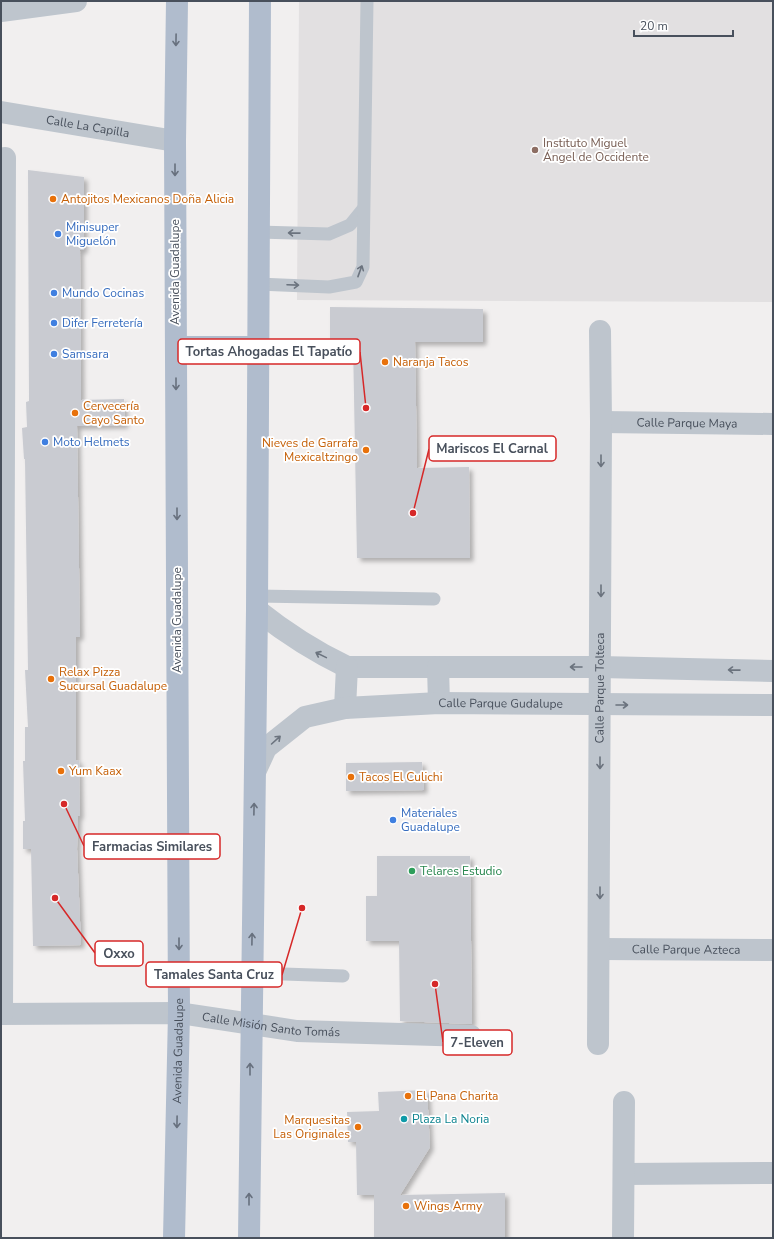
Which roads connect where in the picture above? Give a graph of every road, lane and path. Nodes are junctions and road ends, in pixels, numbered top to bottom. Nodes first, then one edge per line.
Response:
1 (76, 1) edge
2 (177, 1) edge
3 (260, 1) edge
4 (367, 1) edge
5 (1, 11) edge
6 (1, 112) edge
7 (175, 141) junction
8 (5, 158) dead end
9 (363, 209) junction
10 (258, 232) junction
11 (258, 284) junction
12 (600, 331) dead end
13 (176, 347) junction
14 (257, 347) junction
15 (601, 422) junction
16 (773, 424) edge
17 (434, 599) dead end
18 (257, 603) junction
19 (346, 667) junction
20 (438, 667) junction
21 (600, 667) junction
22 (773, 671) edge
23 (439, 703) junction
24 (600, 705) junction
25 (773, 705) edge
26 (345, 708) junction
27 (255, 772) junction
28 (600, 949) junction
29 (773, 950) edge
30 (251, 973) junction
31 (343, 976) dead end
32 (179, 1013) junction
33 (2, 1014) edge
34 (250, 1024) junction
35 (471, 1036) dead end
36 (598, 1044) dead end
37 (624, 1102) dead end
38 (773, 1173) edge
39 (624, 1174) junction
40 (174, 1238) edge
41 (249, 1238) edge
42 (623, 1238) edge

1 - 5 street
2 -> 7 main road, Avenida Guadalupe
3 - 10 main road
4 - 9 lane
6 - 7 street, Calle La Capilla
7 -> 13 main road, Avenida Guadalupe
8 - 33 street
9 -> 10 lane
11 -> 9 lane
10 - 11 main road
11 - 14 main road
12 - 15 street, Calle Parque Tolteca
13 - 14 main road
13 -> 32 main road, Avenida Guadalupe
14 - 18 main road
15 - 16 street, Calle Parque Maya
15 -> 21 street, Calle Parque Tolteca
17 - 18 lane
19 -> 18 street
18 - 27 main road
19 - 20 street
19 - 26 street
21 -> 20 street
20 - 23 street
22 -> 21 street
21 - 24 street, Calle Parque Tolteca
23 - 24 street, Calle Parque Gudalupe
23 - 26 street, Calle Parque Gudalupe
24 -> 25 street, Calle Parque Gudalupe
24 -> 28 street, Calle Parque Tolteca
27 -> 26 street, Calle Parque Gudalupe
30 -> 27 main road
28 - 29 street, Calle Parque Azteca
28 - 36 street, Calle Parque Tolteca
30 - 31 lane
30 - 34 main road
32 - 33 street, Calle Misión Santo Tomás
32 - 34 street, Calle Misión Santo Tomás
32 -> 40 main road, Avenida Guadalupe
34 - 35 street, Calle Misión Santo Tomás
41 -> 34 main road
37 - 39 street
38 - 39 street
39 - 42 street

